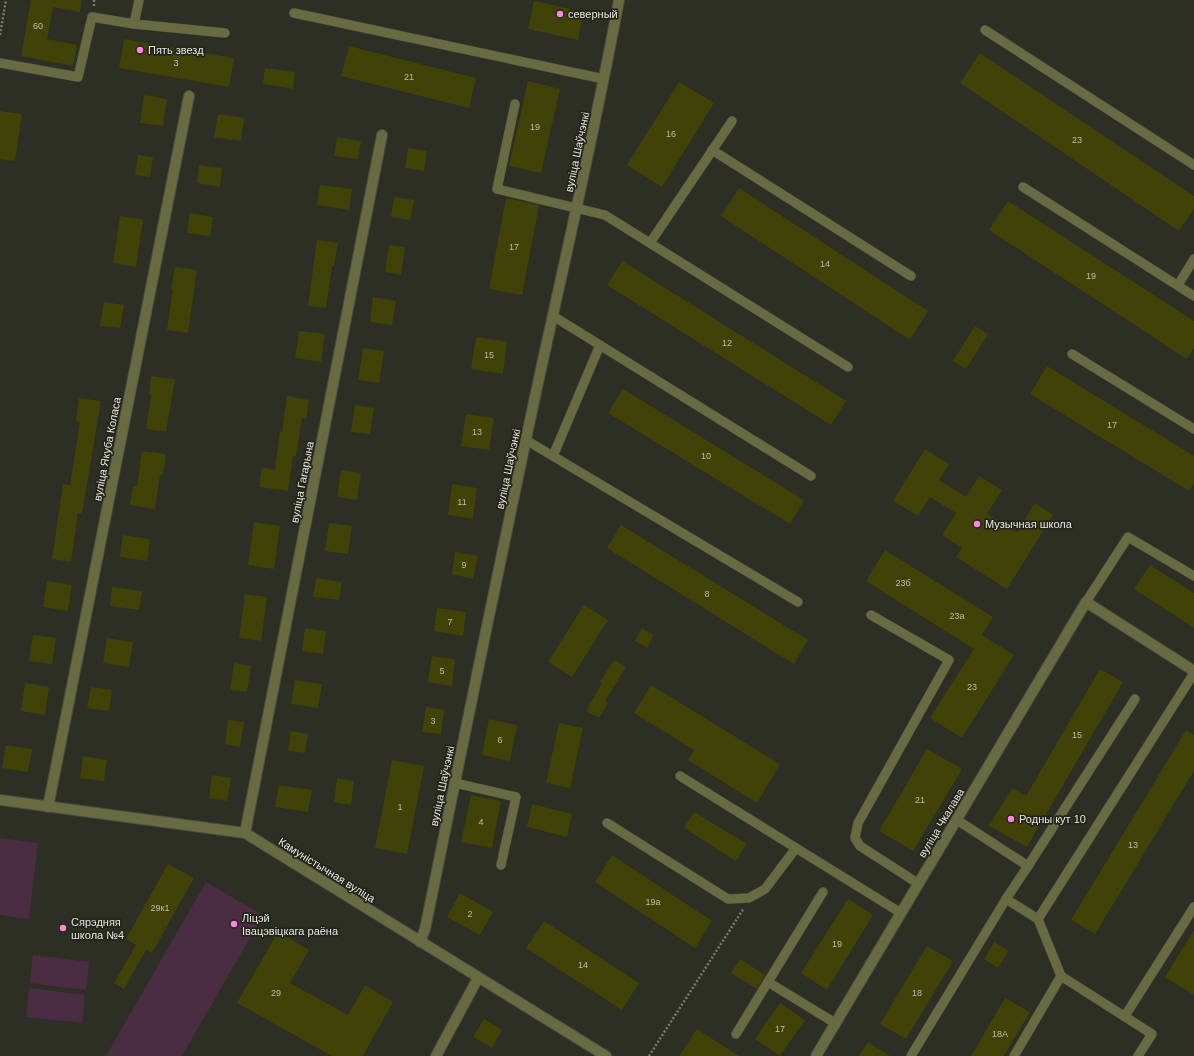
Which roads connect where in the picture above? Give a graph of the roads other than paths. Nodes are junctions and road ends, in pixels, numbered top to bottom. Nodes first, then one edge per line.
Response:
1 (139, 0) edge
2 (619, 0) edge
3 (294, 13) dead end
4 (134, 24) junction
5 (985, 30) dead end
6 (226, 33) dead end
7 (0, 63) edge
8 (604, 79) junction
9 (189, 96) dead end
10 (516, 104) dead end
11 (732, 121) dead end
12 (382, 135) dead end
13 (712, 150) junction
14 (1194, 165) edge
15 (1023, 187) dead end
16 (577, 209) junction
17 (650, 243) junction
18 (1194, 259) edge
19 (911, 276) dead end
20 (1178, 285) junction
21 (1194, 296) edge
22 (553, 316) junction
23 (600, 345) junction
24 (1072, 354) dead end
25 (848, 367) dead end
26 (1194, 429) edge
27 (526, 440) junction
28 (553, 456) junction
29 (811, 476) dead end
30 (1194, 576) edge
31 (798, 602) dead end
32 (1086, 602) junction
33 (871, 615) dead end
34 (1194, 672) edge
35 (1135, 699) dead end
36 (680, 776) dead end
37 (455, 783) junction
38 (0, 800) edge
39 (48, 807) junction
40 (957, 820) junction
41 (607, 823) dead end
42 (245, 834) junction
43 (796, 848) junction
44 (501, 865) dead end
45 (1028, 866) junction
46 (919, 884) junction
47 (823, 892) dead end
48 (1006, 899) junction
49 (1194, 906) edge
50 (901, 914) junction
51 (1038, 919) junction
52 (420, 942) junction
53 (1061, 976) junction
54 (478, 978) junction
55 (768, 982) junction
56 (1125, 1016) junction
57 (835, 1023) junction
58 (736, 1034) dead end
59 (436, 1056) edge
60 (606, 1056) edge
61 (816, 1056) edge
62 (911, 1056) edge
63 (1014, 1056) edge
64 (1138, 1056) edge

1 - 4 lane
2 - 8 street, вуліца Шаўчэнкі
3 - 8 lane
4 - 6 lane
4 - 7 lane
5 - 14 lane
8 - 16 street, вуліца Шаўчэнкі
9 - 39 street, вуліца Якуба Коласа
10 - 16 lane
11 - 13 lane
12 - 42 street, вуліца Гагарына
13 - 17 lane
13 - 19 lane
15 - 20 lane
16 - 17 lane
16 - 22 street, вуліца Шаўчэнкі
17 - 25 lane
18 - 20 lane
20 - 21 lane
22 - 23 lane
22 - 27 street, вуліца Шаўчэнкі
23 - 28 lane
23 - 29 lane
24 - 26 lane
27 - 28 lane
27 - 37 street, вуліца Шаўчэнкі
28 - 31 lane
30 - 32 lane
32 - 34 street
32 - 40 street, вуліца Чкалава
33 - 46 lane
34 - 51 lane
35 - 45 lane
36 - 43 lane
37 - 44 lane
37 - 52 street, вуліца Шаўчэнкі
38 - 39 street, Камуністычная вуліца
39 - 42 street, Камуністычная вуліца
40 - 45 lane
40 - 46 street, вуліца Чкалава
41 - 43 lane
42 - 52 street, Камуністычная вуліца
43 - 50 lane
45 - 48 lane
46 - 50 street, вуліца Чкалава
47 - 55 lane
48 - 51 lane
48 - 62 lane
49 - 56 lane
50 - 57 street, вуліца Чкалава
51 - 53 lane
52 - 54 street, Камуністычная вуліца
53 - 56 lane
53 - 63 lane
54 - 59 street
54 - 60 street, Камуністычная вуліца
55 - 57 lane
55 - 58 lane
56 - 64 lane
57 - 61 street, вуліца Чкалава

